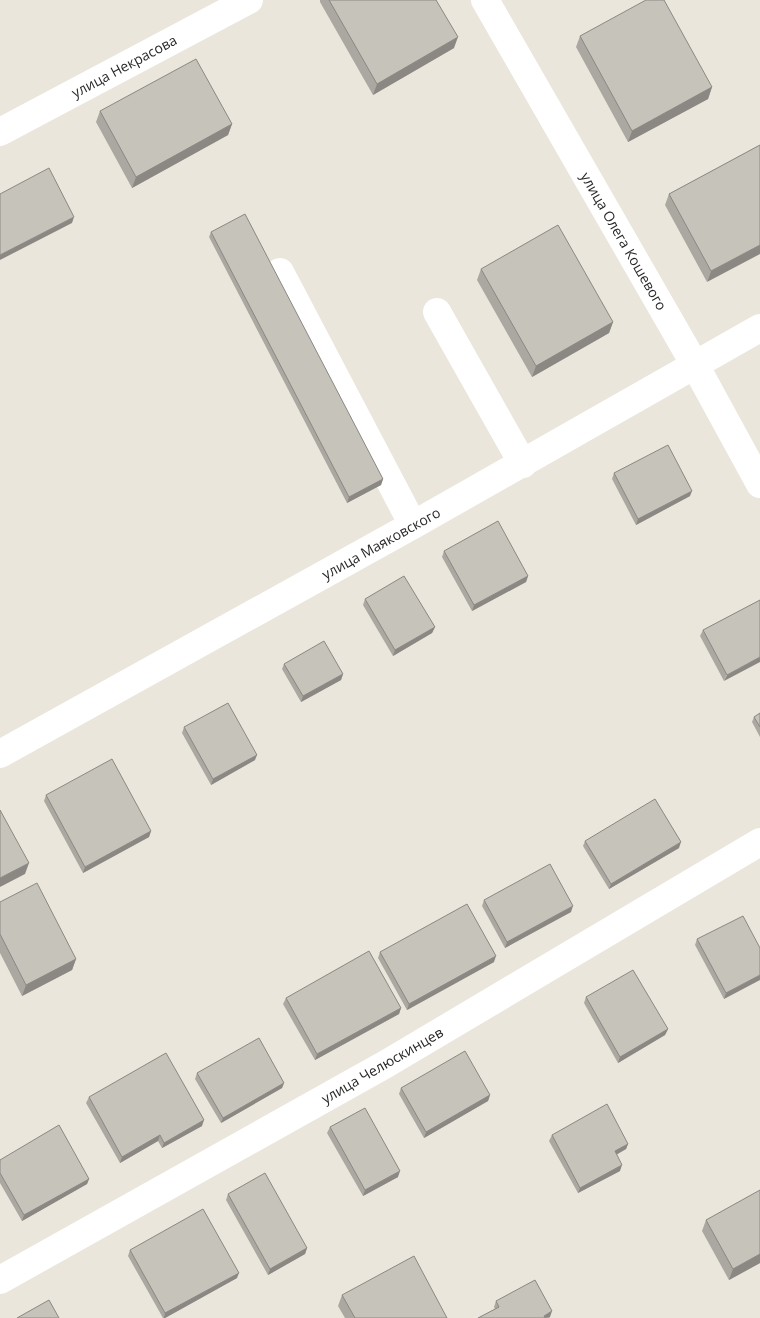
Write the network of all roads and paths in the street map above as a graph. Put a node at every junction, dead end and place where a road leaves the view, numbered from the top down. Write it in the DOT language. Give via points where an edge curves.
graph roads {
  1 [pos="249,0"];
  2 [pos="485,0"];
  3 [pos="0,132"];
  4 [pos="280,272"];
  5 [pos="437,312"];
  6 [pos="760,328"];
  7 [pos="695,365"];
  8 [pos="522,464"];
  9 [pos="760,484"];
  10 [pos="413,525"];
  11 [pos="0,754"];
  12 [pos="760,842"];
  13 [pos="0,1280"];
  1 -- 3 [label="street, улица Некрасова"];
  2 -- 7 [label="street, улица Олега Кошевого"];
  4 -- 10 [label="street"];
  5 -- 8 [label="street"];
  6 -- 7 [label="street, улица Маяковского"];
  7 -- 8 [label="street, улица Маяковского"];
  7 -- 9 [label="street, улица Олега Кошевого"];
  8 -- 10 [label="street, улица Маяковского"];
  10 -- 11 [label="street, улица Маяковского"];
  12 -- 13 [label="street, улица Челюскинцев" via="386,1064"];
}
